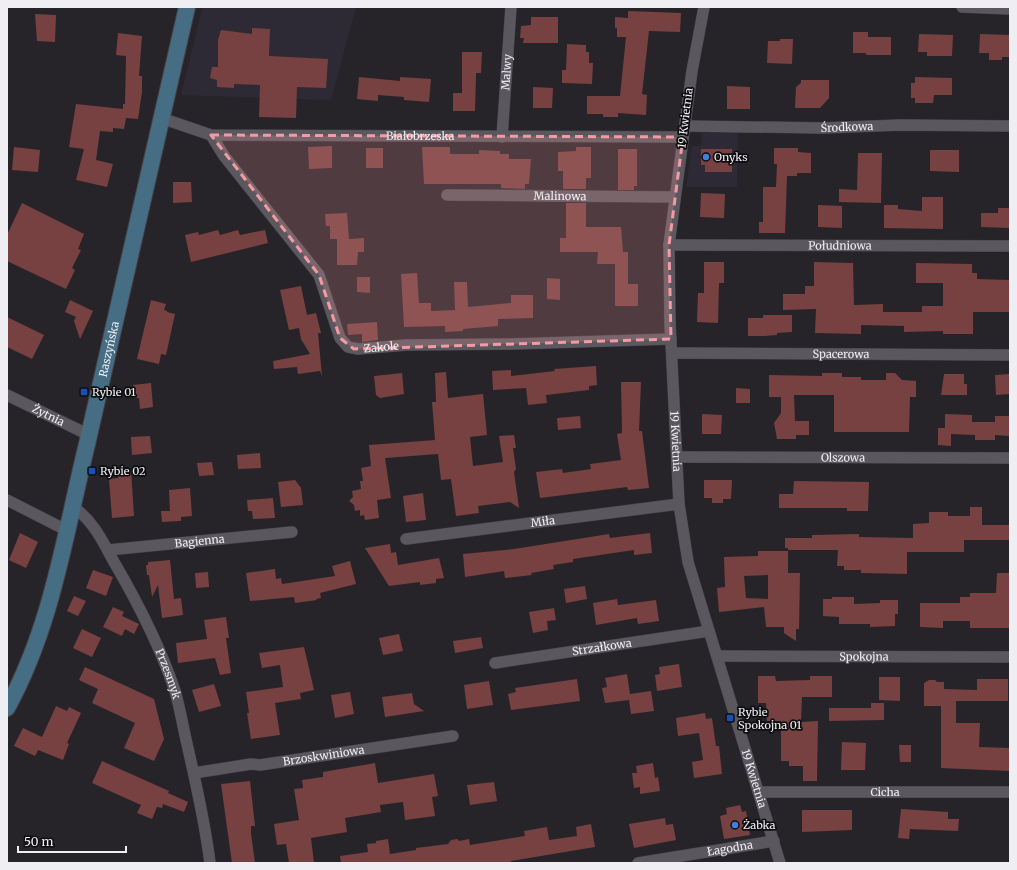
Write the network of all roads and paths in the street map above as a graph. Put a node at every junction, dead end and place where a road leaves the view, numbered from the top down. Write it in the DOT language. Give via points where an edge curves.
graph roads {
  1 [pos="187,7"];
  2 [pos="511,7"];
  3 [pos="704,7"];
  4 [pos="962,7"];
  5 [pos="1010,9"];
  6 [pos="161,118"];
  7 [pos="1010,126"];
  8 [pos="684,132"];
  9 [pos="211,135"];
  10 [pos="502,137"];
  11 [pos="447,195"];
  12 [pos="674,198"];
  13 [pos="669,245"];
  14 [pos="1010,246"];
  15 [pos="671,339"];
  16 [pos="672,353"];
  17 [pos="1010,355"];
  18 [pos="7,395"];
  19 [pos="89,435"];
  20 [pos="677,457"];
  21 [pos="1010,458"];
  22 [pos="7,500"];
  23 [pos="679,504"];
  24 [pos="73,507"];
  25 [pos="68,531"];
  26 [pos="292,532"];
  27 [pos="406,539"];
  28 [pos="108,550"];
  29 [pos="709,631"];
  30 [pos="717,656"];
  31 [pos="1010,657"];
  32 [pos="495,663"];
  33 [pos="12,689"];
  34 [pos="7,708"];
  35 [pos="453,736"];
  36 [pos="194,773"];
  37 [pos="759,792"];
  38 [pos="1010,792"];
  39 [pos="774,841"];
  40 [pos="210,863"];
  41 [pos="638,863"];
  42 [pos="780,863"];
  1 -- 6 [label="street, Raszyńska"];
  2 -- 10 [label="street, Malwy"];
  3 -- 8 [label="street, 19 Kwietnia"];
  4 -- 5 [label="street"];
  6 -- 9 [label="street, Białobrzeska"];
  6 -- 19 [label="street, Raszyńska"];
  7 -- 8 [label="street, Środkowa" via="900,125"];
  8 -- 10 [label="street, Białobrzeska"];
  8 -- 12 [label="street, 19 Kwietnia"];
  9 -- 10 [label="street, Białobrzeska"];
  9 -- 15 [label="street, Zakole" via="224,156 320,275 340,338 354,349 406,345"];
  11 -- 12 [label="street, Malinowa"];
  12 -- 13 [label="street, 19 Kwietnia"];
  13 -- 14 [label="street, Południowa"];
  13 -- 15 [label="street, 19 Kwietnia"];
  15 -- 16 [label="street, 19 Kwietnia"];
  16 -- 17 [label="street, Spacerowa"];
  16 -- 20 [label="street, 19 Kwietnia"];
  18 -- 19 [label="street, Żytnia"];
  19 -- 24 [label="street, Raszyńska"];
  20 -- 21 [label="street, Olszowa"];
  20 -- 23 [label="street, 19 Kwietnia"];
  22 -- 25 [label="street"];
  23 -- 27 [label="street, Miła"];
  23 -- 29 [label="street, 19 Kwietnia" via="688,562"];
  24 -- 25 [label="street, Raszyńska"];
  24 -- 28 [label="street, Przesmyk" via="93,524"];
  25 -- 33 [label="street, Raszyńska" via="35,648"];
  26 -- 28 [label="street, Bagienna"];
  28 -- 36 [label="street, Przesmyk" via="153,636 175,692"];
  29 -- 30 [label="street, 19 Kwietnia"];
  29 -- 32 [label="street, Strzałkowa"];
  30 -- 31 [label="street, Spokojna"];
  30 -- 37 [label="street, 19 Kwietnia"];
  33 -- 34 [label="street, Raszyńska"];
  35 -- 36 [label="street, Brzoskwiniowa" via="260,766 250,764"];
  36 -- 40 [label="street, Przesmyk"];
  37 -- 38 [label="street, Cicha"];
  37 -- 39 [label="street, 19 Kwietnia"];
  39 -- 41 [label="street, Łagodna"];
  39 -- 42 [label="street, 19 Kwietnia"];
}
